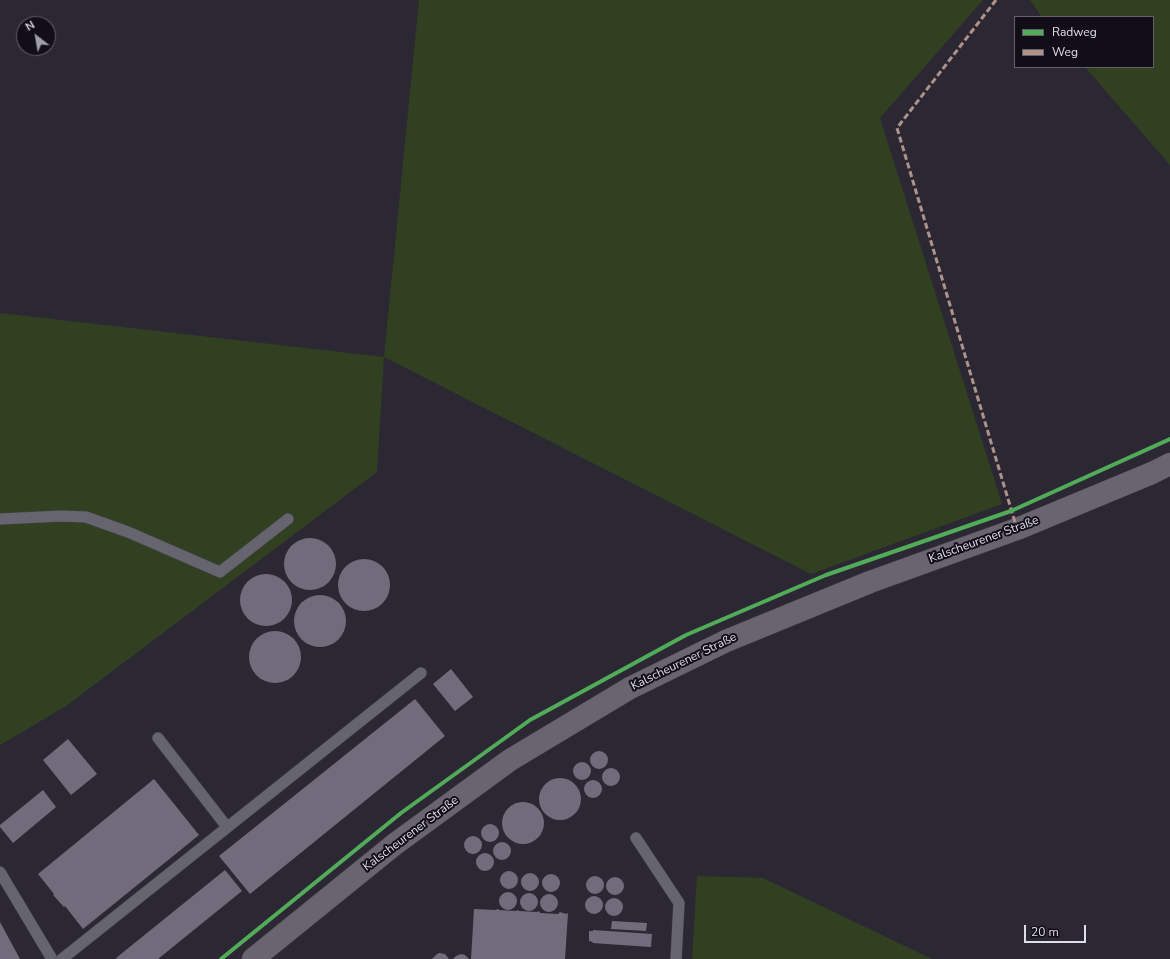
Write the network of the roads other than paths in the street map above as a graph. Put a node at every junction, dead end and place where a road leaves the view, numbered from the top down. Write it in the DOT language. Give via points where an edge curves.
graph roads {
  1 [pos="1170,464"];
  2 [pos="288,519"];
  3 [pos="0,520"];
  4 [pos="421,673"];
  5 [pos="158,738"];
  6 [pos="227,828"];
  7 [pos="636,838"];
  8 [pos="0,872"];
  9 [pos="52,959"];
  10 [pos="62,959"];
  11 [pos="253,959"];
  12 [pos="676,959"];
  1 -- 11 [label="main road, Kalscheurener Straße" via="1017,529 870,582 733,638 630,688 510,760 395,844"];
  2 -- 3 [label="lane" via="220,572 128,532 86,517"];
  4 -- 6 [label="lane"];
  5 -- 6 [label="lane"];
  6 -- 10 [label="lane"];
  7 -- 12 [label="lane" via="679,903"];
  8 -- 9 [label="lane"];
}
